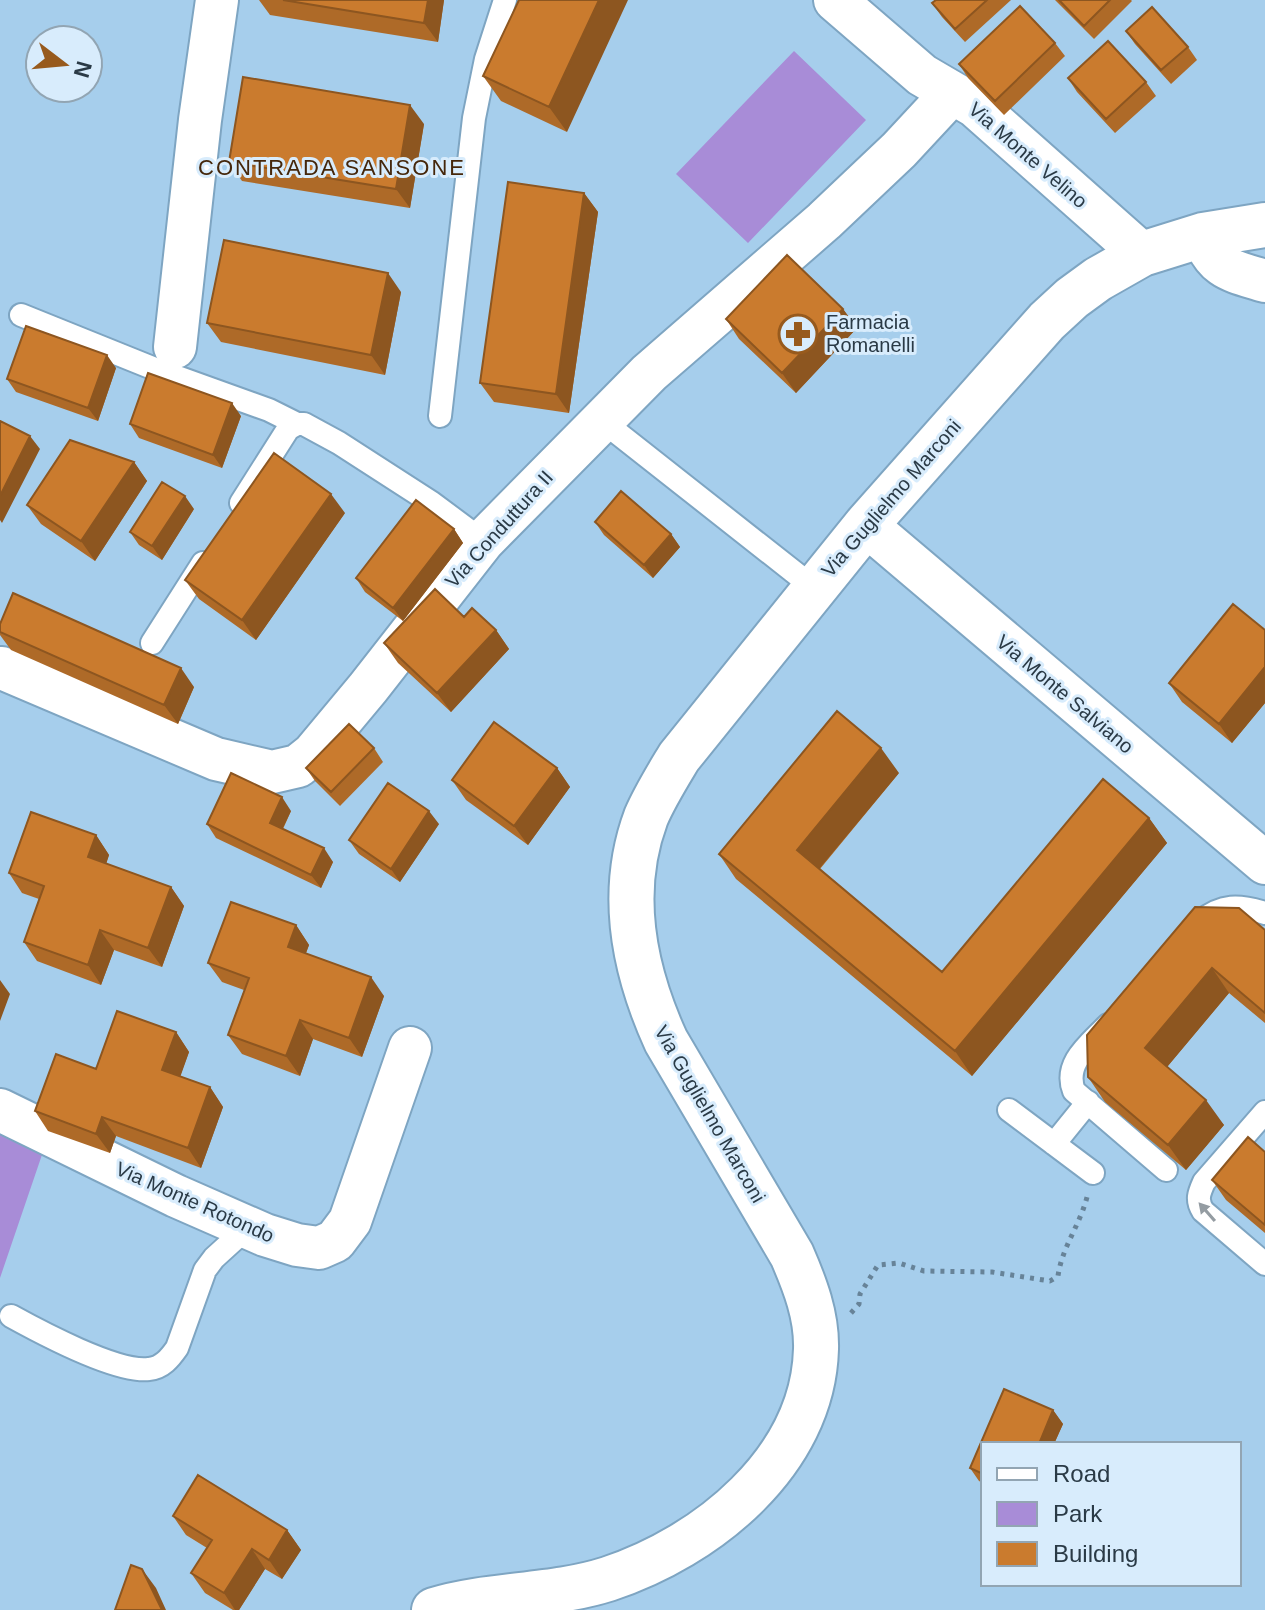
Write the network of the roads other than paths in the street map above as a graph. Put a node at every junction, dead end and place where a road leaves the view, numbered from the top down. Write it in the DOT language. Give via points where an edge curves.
graph roads {
  1 [pos="217,0"];
  2 [pos="505,0"];
  3 [pos="835,0"];
  4 [pos="952,93"];
  5 [pos="1265,225"];
  6 [pos="1203,235"];
  7 [pos="1142,254"];
  8 [pos="1265,281"];
  9 [pos="21,315"];
  10 [pos="175,347"];
  11 [pos="440,416"];
  12 [pos="601,420"];
  13 [pos="297,424"];
  14 [pos="227,525"];
  15 [pos="866,525"];
  16 [pos="483,541"];
  17 [pos="211,551"];
  18 [pos="813,587"];
  19 [pos="152,643"];
  20 [pos="2,668"];
  21 [pos="1265,863"];
  22 [pos="1265,913"];
  23 [pos="1180,944"];
  24 [pos="1127,1003"];
  25 [pos="410,1048"];
  26 [pos="1088,1102"];
  27 [pos="0,1110"];
  28 [pos="1009,1110"];
  29 [pos="1265,1112"];
  30 [pos="1054,1144"];
  31 [pos="1166,1170"];
  32 [pos="1093,1173"];
  33 [pos="247,1228"];
  34 [pos="1265,1264"];
  35 [pos="11,1316"];
  36 [pos="434,1610"];
  1 -- 10 [label="street"];
  2 -- 11 [label="lane" via="474,118"];
  3 -- 4 [label="street, Via Monte Velino" via="908,65"];
  4 -- 7 [label="street, Via Monte Velino" via="982,112"];
  4 -- 12 [label="street, Via Conduttura II" via="864,184"];
  5 -- 6 [label="main road, Via Guglielmo Marconi"];
  6 -- 7 [label="main road, Via Guglielmo Marconi"];
  6 -- 8 [label="street" via="1218,264"];
  7 -- 15 [label="main road, Via Guglielmo Marconi" via="1098,279 1047,321"];
  9 -- 13 [label="lane"];
  12 -- 16 [label="street, Via Conduttura II"];
  12 -- 18 [label="lane"];
  13 -- 14 [label="lane" via="285,433"];
  13 -- 16 [label="lane" via="339,443"];
  15 -- 18 [label="main road, Via Guglielmo Marconi"];
  15 -- 21 [label="street, Via Monte Salviano"];
  16 -- 20 [label="street, Via Conduttura II" via="313,754 290,769 263,771 216,759"];
  17 -- 19 [label="lane"];
  18 -- 36 [label="main road, Via Guglielmo Marconi" via="661,786 638,846 632,907 638,963 660,1028 802,1278 816,1349 806,1399 784,1447 752,1490 719,1522 678,1549 581,1587"];
  22 -- 23 [label="lane" via="1244,906 1217,909"];
  24 -- 26 [label="lane" via="1074,1063 1070,1082"];
  25 -- 33 [label="street, Via Monte Rotondo" via="357,1206 342,1234 328,1246 308,1248"];
  26 -- 30 [label="lane"];
  26 -- 31 [label="lane"];
  27 -- 33 [label="street, Via Monte Rotondo"];
  28 -- 30 [label="lane"];
  34 -- 29 [label="lane, one-way" via="1198,1203 1204,1182"];
  30 -- 32 [label="lane"];
  33 -- 35 [label="lane" via="205,1270 177,1348 157,1367 136,1368 102,1358"];
}
